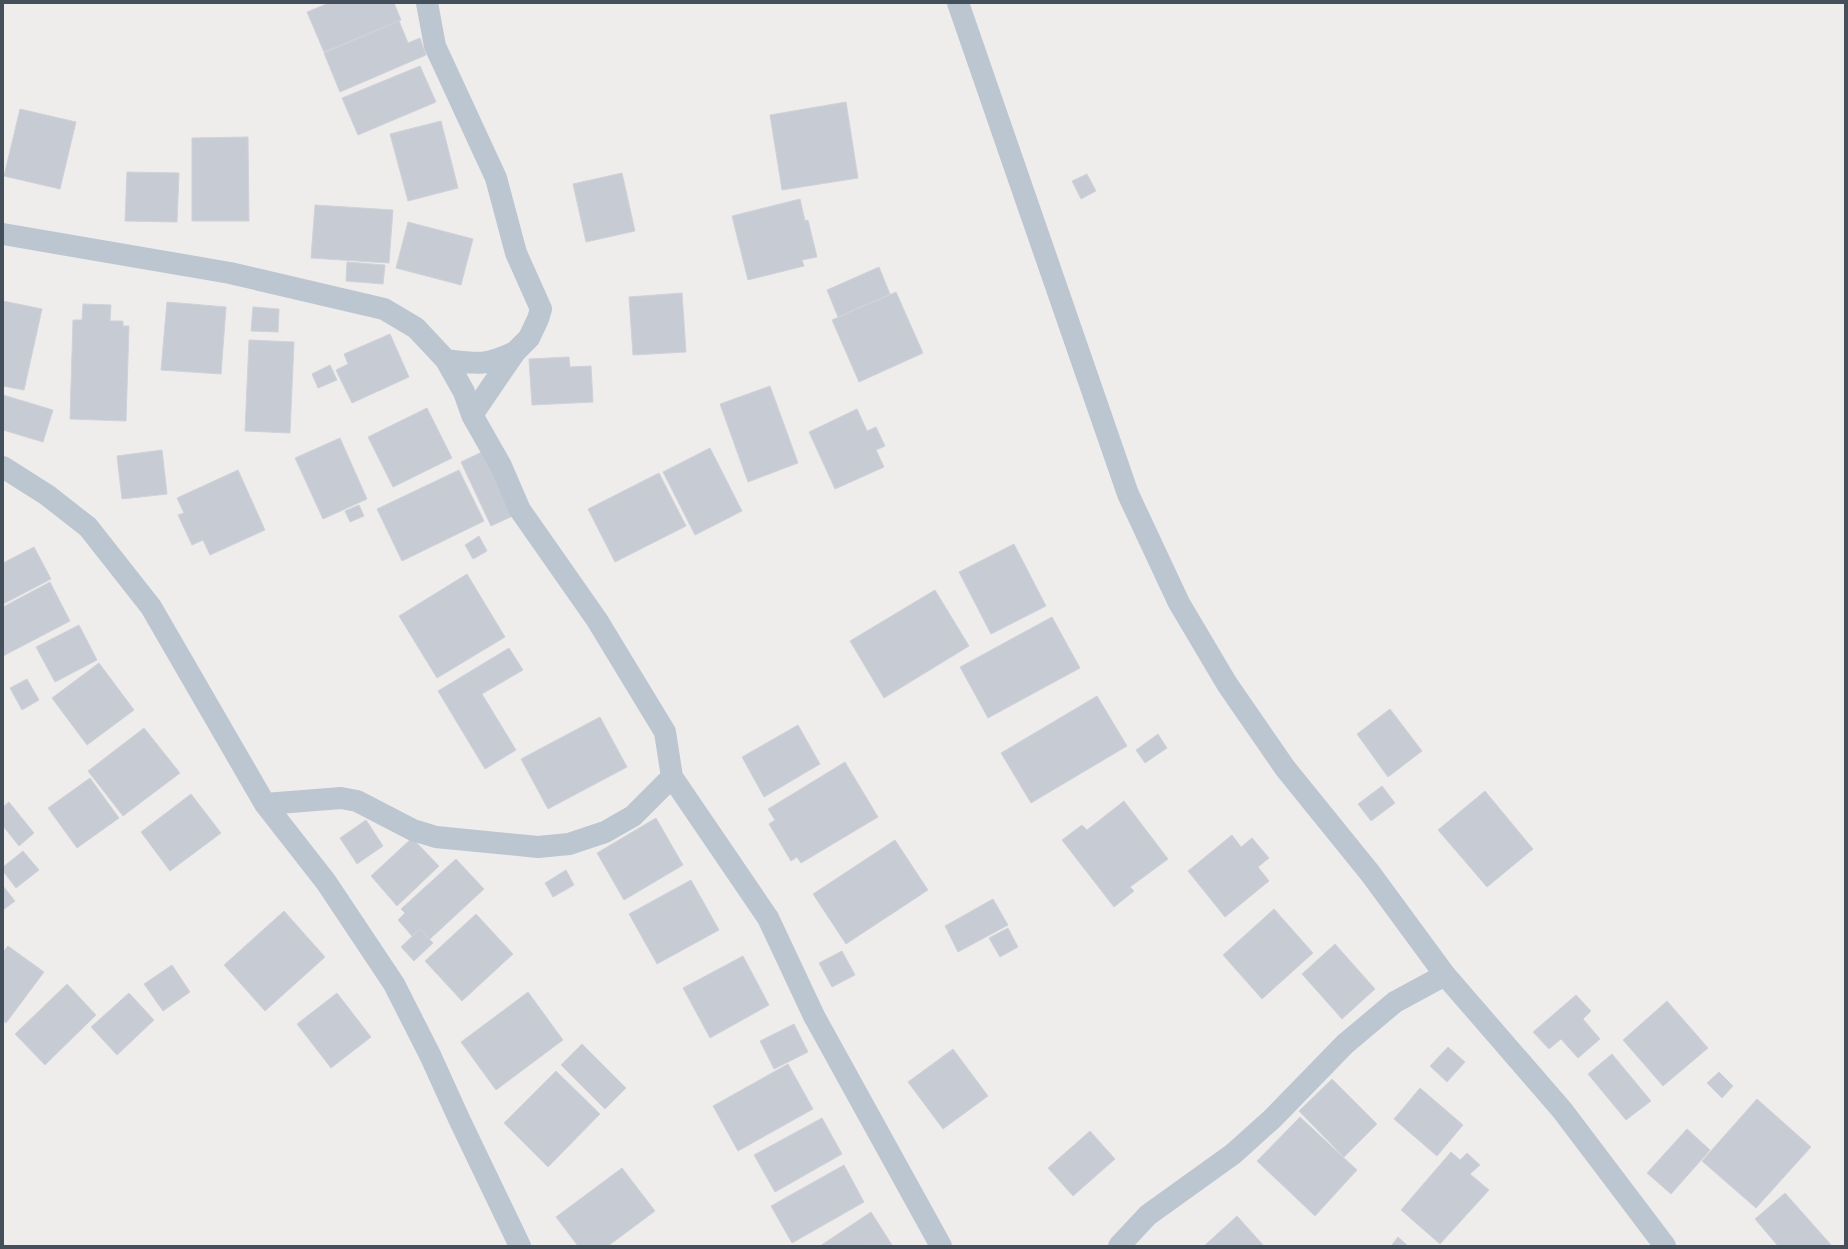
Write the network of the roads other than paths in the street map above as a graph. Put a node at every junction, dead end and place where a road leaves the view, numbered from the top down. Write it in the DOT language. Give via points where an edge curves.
graph roads {
  1 [pos="427,3"];
  2 [pos="958,3"];
  3 [pos="3,234"];
  4 [pos="515,352"];
  5 [pos="446,360"];
  6 [pos="472,415"];
  7 [pos="3,467"];
  8 [pos="672,777"];
  9 [pos="265,804"];
  10 [pos="1445,975"];
  11 [pos="520,1246"];
  12 [pos="942,1246"];
  13 [pos="1119,1246"];
  14 [pos="1665,1246"];
  1 -- 4 [label="street" via="435,46 496,178 516,253 541,309 529,338"];
  2 -- 10 [label="street" via="1128,494 1179,603 1227,684 1285,768 1370,873"];
  3 -- 5 [label="street" via="230,273 384,309 416,328"];
  4 -- 5 [label="street" via="494,361 478,364"];
  4 -- 6 [label="street"];
  5 -- 6 [label="street" via="464,392"];
  6 -- 8 [label="street" via="501,466 520,510 597,620 665,732"];
  7 -- 9 [label="street" via="47,495 88,528 146,601"];
  8 -- 9 [label="street" via="633,816 605,832 568,844 538,847 436,837 413,830 357,801 341,798"];
  8 -- 12 [label="street" via="768,918 814,1016"];
  9 -- 11 [label="street" via="326,882 394,984"];
  10 -- 13 [label="street" via="1395,1002 1356,1035 1233,1154 1148,1215"];
  10 -- 14 [label="street" via="1562,1110"];
}
